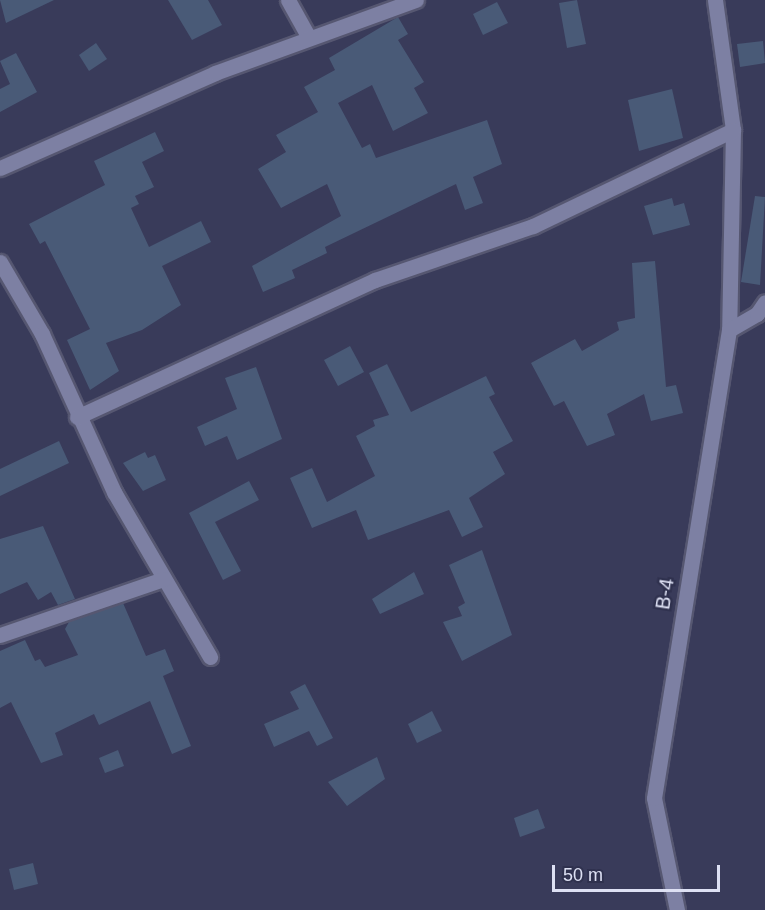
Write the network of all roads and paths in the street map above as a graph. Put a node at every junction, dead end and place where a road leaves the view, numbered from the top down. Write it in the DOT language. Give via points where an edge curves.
graph roads {
  1 [pos="288,0"];
  2 [pos="416,0"];
  3 [pos="715,0"];
  4 [pos="308,36"];
  5 [pos="733,130"];
  6 [pos="0,168"];
  7 [pos="0,262"];
  8 [pos="765,302"];
  9 [pos="729,330"];
  10 [pos="77,417"];
  11 [pos="164,579"];
  12 [pos="0,635"];
  13 [pos="210,657"];
  14 [pos="677,910"];
  1 -- 4 [label="street"];
  2 -- 4 [label="street"];
  3 -- 5 [label="street, B-4"];
  4 -- 6 [label="street"];
  5 -- 9 [label="street, B-4"];
  5 -- 10 [label="street" via="533,226 375,280"];
  7 -- 10 [label="street" via="42,334"];
  8 -- 9 [label="street" via="757,314"];
  9 -- 14 [label="street, B-4" via="654,798"];
  10 -- 11 [label="street"];
  11 -- 12 [label="street"];
  11 -- 13 [label="street"];
}
